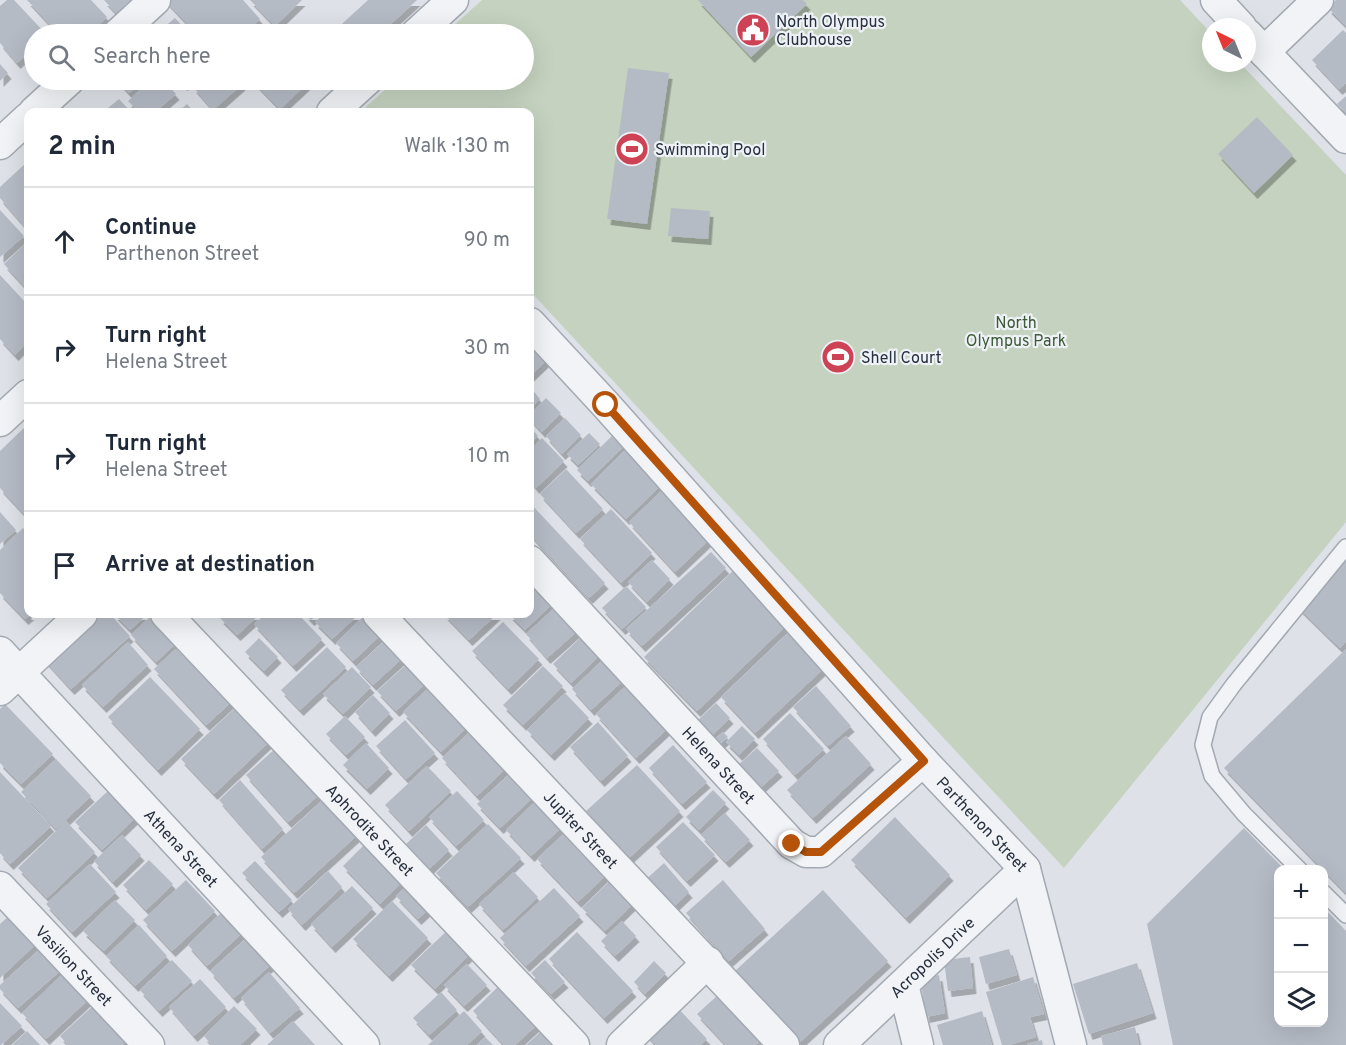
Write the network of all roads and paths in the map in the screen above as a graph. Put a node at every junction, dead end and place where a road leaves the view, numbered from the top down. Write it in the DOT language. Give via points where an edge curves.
graph roads {
  1 [pos="154,0"];
  2 [pos="453,0"];
  3 [pos="1216,0"];
  4 [pos="1318,0"];
  5 [pos="1233,18"];
  6 [pos="129,24"];
  7 [pos="427,24"];
  8 [pos="1256,42"];
  9 [pos="1256,44"];
  10 [pos="58,90"];
  11 [pos="358,90"];
  12 [pos="38,108"];
  13 [pos="339,108"];
  14 [pos="24,122"];
  15 [pos="1346,138"];
  16 [pos="0,144"];
  17 [pos="534,327"];
  18 [pos="24,399"];
  19 [pos="0,421"];
  20 [pos="1346,547"];
  21 [pos="534,565"];
  22 [pos="77,618"];
  23 [pos="170,618"];
  24 [pos="382,618"];
  25 [pos="6,671"];
  26 [pos="924,761"];
  27 [pos="1295,865"];
  28 [pos="1025,869"];
  29 [pos="0,887"];
  30 [pos="1328,898"];
  31 [pos="1346,915"];
  32 [pos="708,962"];
  33 [pos="903,986"];
  34 [pos="149,1045"];
  35 [pos="364,1045"];
  36 [pos="574,1045"];
  37 [pos="622,1045"];
  38 [pos="784,1045"];
  39 [pos="839,1045"];
  40 [pos="918,1045"];
  41 [pos="1071,1045"];
  1 -- 6 [label="street"];
  2 -- 7 [label="street"];
  3 -- 5 [label="street"];
  4 -- 8 [label="street"];
  9 -- 15 [label="street"];
  10 -- 12 [label="street"];
  11 -- 13 [label="street"];
  14 -- 16 [label="street"];
  17 -- 26 [label="street, Parthenon Street"];
  18 -- 19 [label="street"];
  20 -- 27 [label="lane" via="1228,692 1210,717 1203,745 1212,776"];
  21 -- 26 [label="street, Helena Street" via="792,844 806,852 821,852"];
  22 -- 25 [label="street"];
  23 -- 36 [label="street, Aphrodite Street"];
  24 -- 32 [label="street, Jupiter Street"];
  25 -- 35 [label="street, Athena Street"];
  26 -- 28 [label="street, Parthenon Street"];
  28 -- 33 [label="street, Acropolis Drive"];
  28 -- 41 [label="street, Parthenon Street"];
  29 -- 34 [label="street, Vasilion Street"];
  30 -- 31 [label="lane"];
  32 -- 37 [label="street"];
  32 -- 38 [label="street, Jupiter Street"];
  33 -- 39 [label="street, Acropolis Drive"];
  33 -- 40 [label="street"];
}
